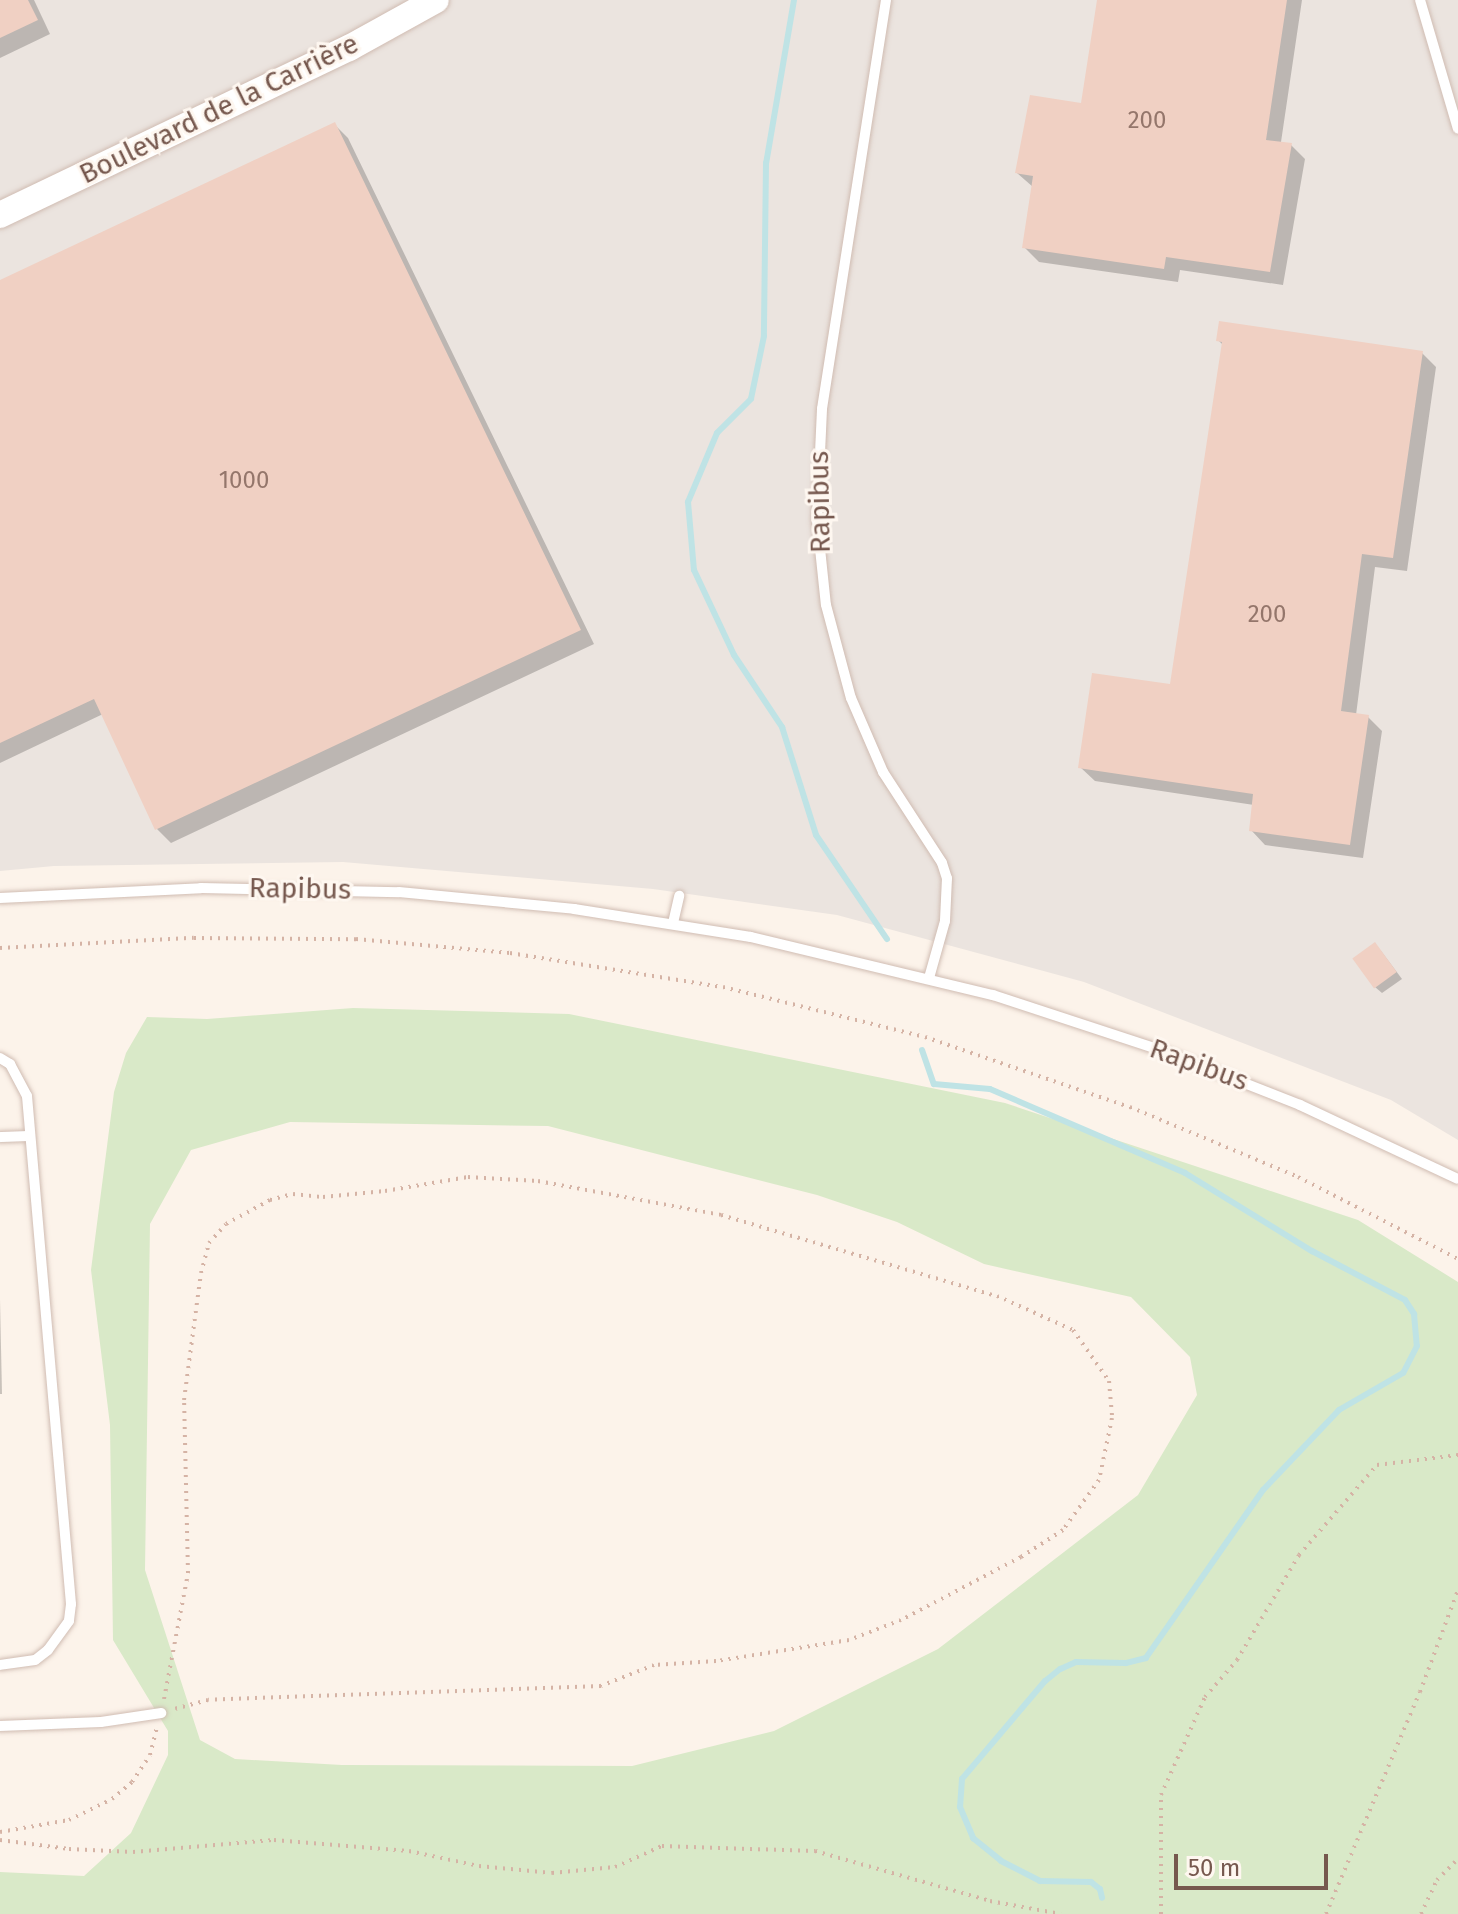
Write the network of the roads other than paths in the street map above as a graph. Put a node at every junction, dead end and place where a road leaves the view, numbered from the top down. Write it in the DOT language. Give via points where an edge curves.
graph roads {
  1 [pos="436,0"];
  2 [pos="886,0"];
  3 [pos="1420,0"];
  4 [pos="1458,129"];
  5 [pos="0,215"];
  6 [pos="679,896"];
  7 [pos="0,898"];
  8 [pos="673,923"];
  9 [pos="929,978"];
  10 [pos="0,1058"];
  11 [pos="30,1136"];
  12 [pos="0,1137"];
  13 [pos="1458,1179"];
  14 [pos="0,1665"];
  15 [pos="161,1713"];
  16 [pos="0,1726"];
  1 -- 5 [label="street, Boulevard de la Carrière" via="349,48"];
  2 -- 9 [label="lane, Rapibus" via="822,409 817,520 826,605 851,698 883,772 947,878 945,921"];
  3 -- 4 [label="lane"];
  6 -- 8 [label="lane"];
  7 -- 8 [label="lane, Rapibus" via="296,888 508,901"];
  8 -- 9 [label="lane, Rapibus"];
  9 -- 13 [label="lane, Rapibus" via="1049,1012 1226,1075"];
  10 -- 11 [label="lane" via="10,1064 27,1096"];
  11 -- 12 [label="lane"];
  11 -- 14 [label="lane" via="71,1604 69,1621 48,1650 35,1660"];
  15 -- 16 [label="lane" via="101,1722"];
}
